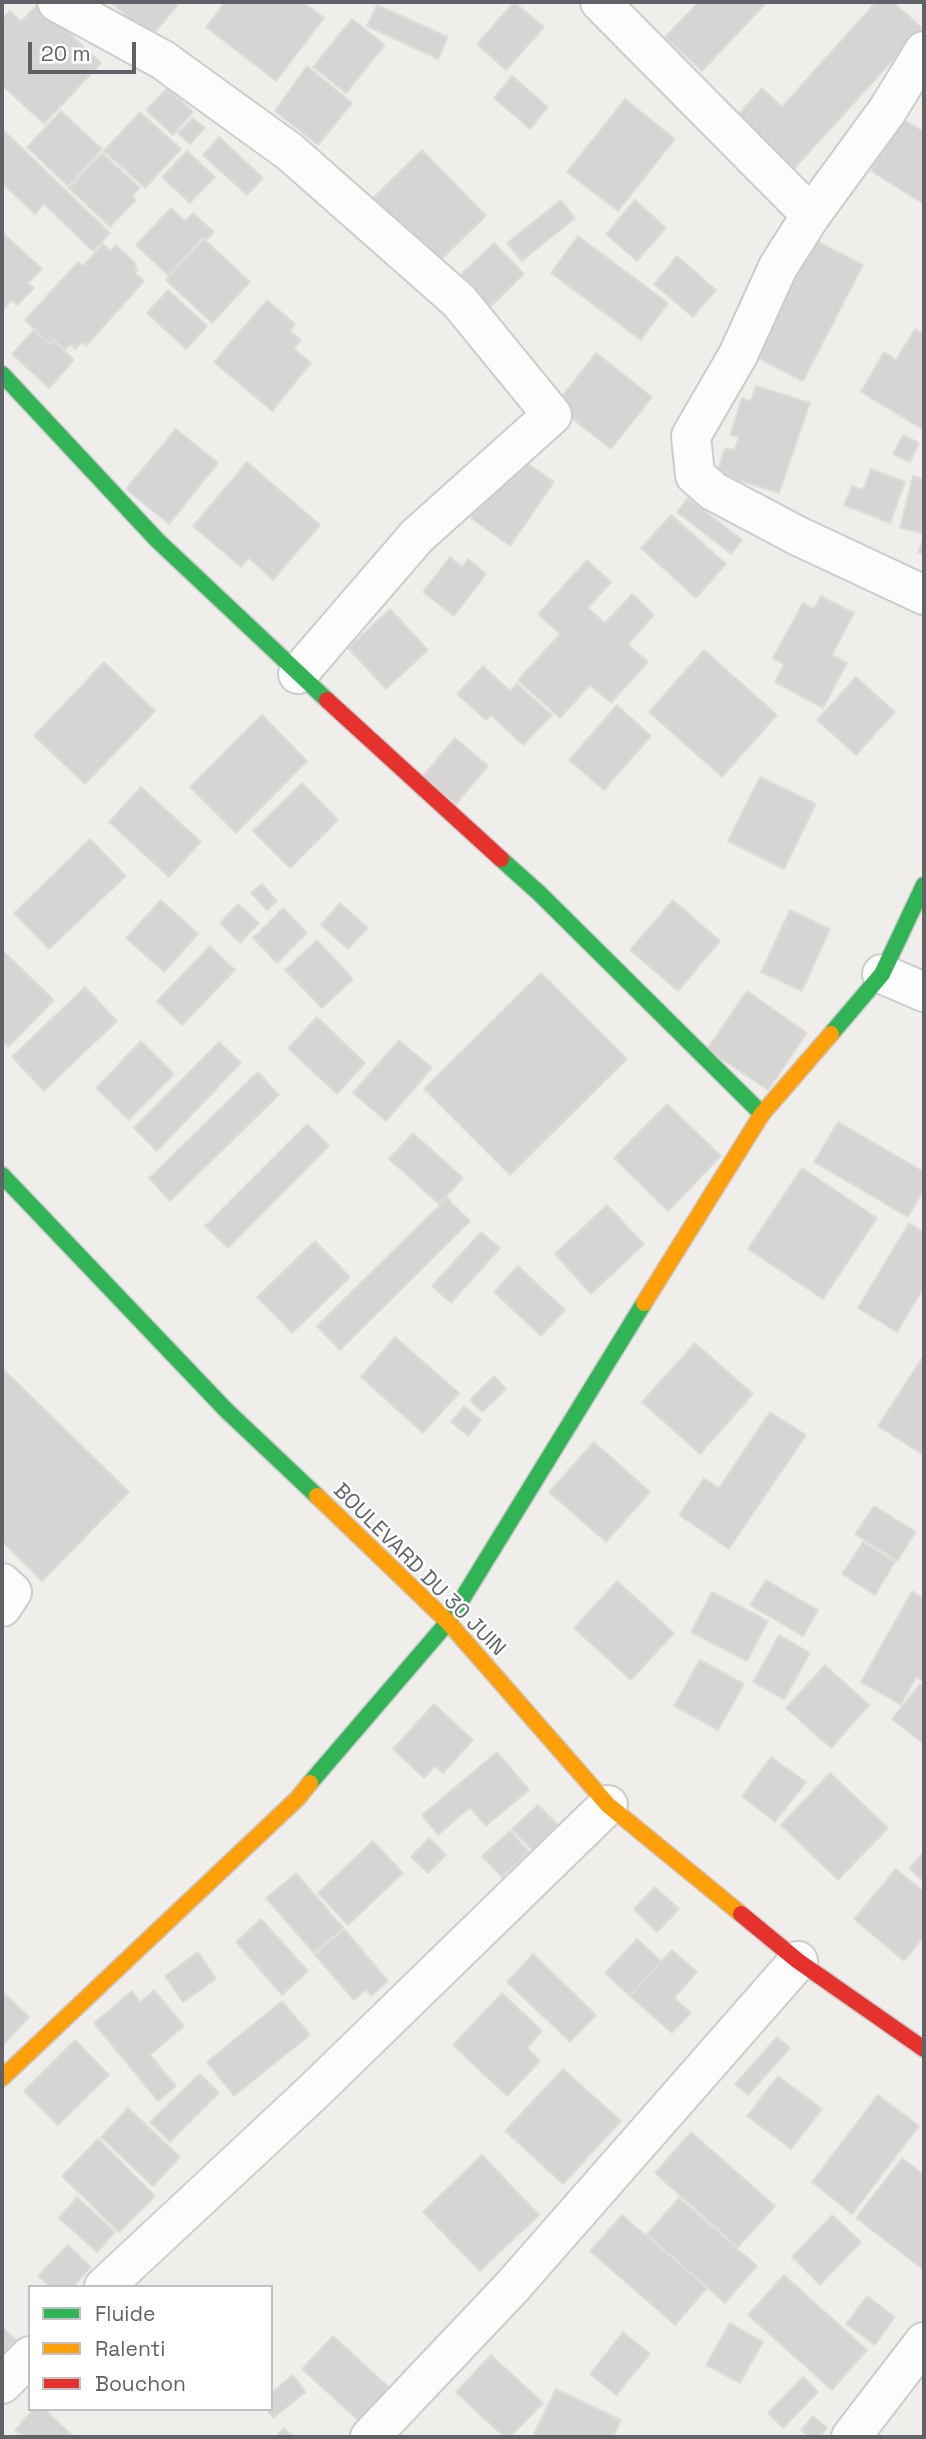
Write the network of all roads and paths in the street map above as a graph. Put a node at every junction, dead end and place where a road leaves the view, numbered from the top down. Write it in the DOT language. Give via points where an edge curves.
graph roads {
  1 [pos="57,2"];
  2 [pos="600,2"];
  3 [pos="924,51"];
  4 [pos="811,215"];
  5 [pos="2,374"];
  6 [pos="924,595"];
  7 [pos="299,674"];
  8 [pos="924,885"];
  9 [pos="882,974"];
  10 [pos="924,992"];
  11 [pos="762,1114"];
  12 [pos="6,1188"];
  13 [pos="2,1583"];
  14 [pos="2,1607"];
  15 [pos="448,1622"];
  16 [pos="608,1805"];
  17 [pos="798,1961"];
  18 [pos="924,2049"];
  19 [pos="2,2078"];
  20 [pos="106,2285"];
  21 [pos="924,2342"];
  22 [pos="28,2358"];
  23 [pos="2,2384"];
  24 [pos="370,2437"];
  25 [pos="851,2437"];
  1 -- 7 [label="street" via="163,60 290,152 459,301 552,415 418,536"];
  2 -- 4 [label="street"];
  3 -- 4 [label="street" via="887,111"];
  4 -- 6 [label="street" via="778,267 738,355 691,436 695,475 713,491 798,536"];
  5 -- 7 [label="street" via="157,540"];
  7 -- 11 [label="street" via="539,892"];
  8 -- 9 [label="street"];
  9 -- 10 [label="street"];
  9 -- 11 [label="street"];
  11 -- 15 [label="street"];
  12 -- 15 [label="street, BOULEVARD DU 30 JUIN" via="226,1410"];
  13 -- 14 [label="street" via="12,1592"];
  15 -- 16 [label="street, BOULEVARD DU 30 JUIN"];
  15 -- 19 [label="street" via="298,1798"];
  16 -- 17 [label="street, BOULEVARD DU 30 JUIN"];
  16 -- 20 [label="street" via="312,2093"];
  17 -- 18 [label="street, BOULEVARD DU 30 JUIN"];
  17 -- 24 [label="street" via="512,2287"];
  21 -- 25 [label="street"];
  22 -- 23 [label="street"];
}
